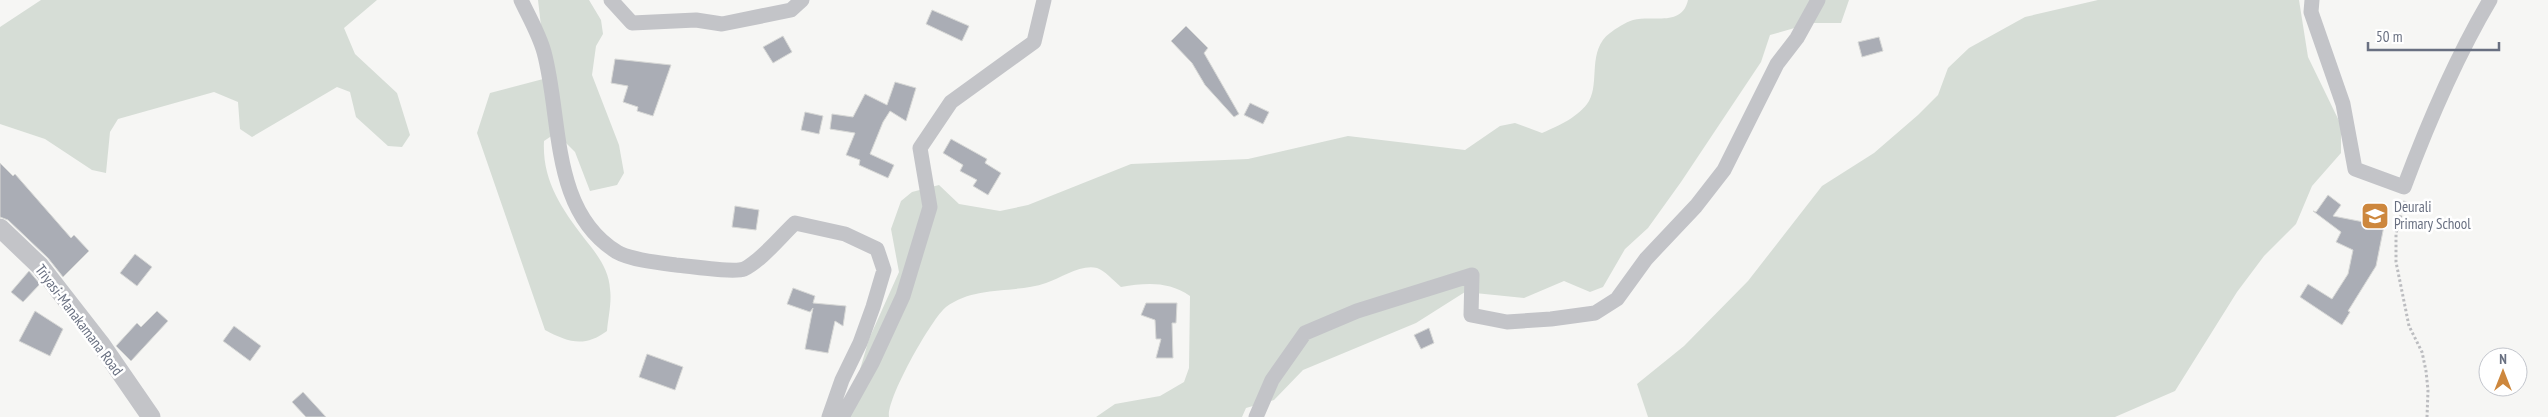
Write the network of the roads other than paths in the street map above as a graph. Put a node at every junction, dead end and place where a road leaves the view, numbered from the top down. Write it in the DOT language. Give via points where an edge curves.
graph roads {
  1 [pos="520,0"];
  2 [pos="611,0"];
  3 [pos="802,0"];
  4 [pos="1044,0"];
  5 [pos="1818,0"];
  6 [pos="2312,0"];
  7 [pos="2490,0"];
  8 [pos="0,228"];
  9 [pos="151,417"];
  10 [pos="829,417"];
  11 [pos="842,417"];
  12 [pos="1256,417"];
  1 -- 10 [label="street" via="544,52 563,168 577,206 590,230 618,253 698,268 743,269 795,223 846,234 877,249 884,270 860,343"];
  2 -- 3 [label="street" via="632,23 696,20 722,24 791,10"];
  4 -- 11 [label="street" via="1034,42 952,102 920,148 930,207 903,296"];
  5 -- 12 [label="street" via="1777,64 1724,170 1696,206 1646,259 1617,299 1596,313 1507,322 1471,315 1472,275 1357,311 1305,333 1272,380"];
  6 -- 7 [label="street" via="2312,12 2343,104 2355,169 2404,187 2471,33"];
  8 -- 9 [label="street, Triyasi-Manakamana Road" via="40,266 100,343"];
}
